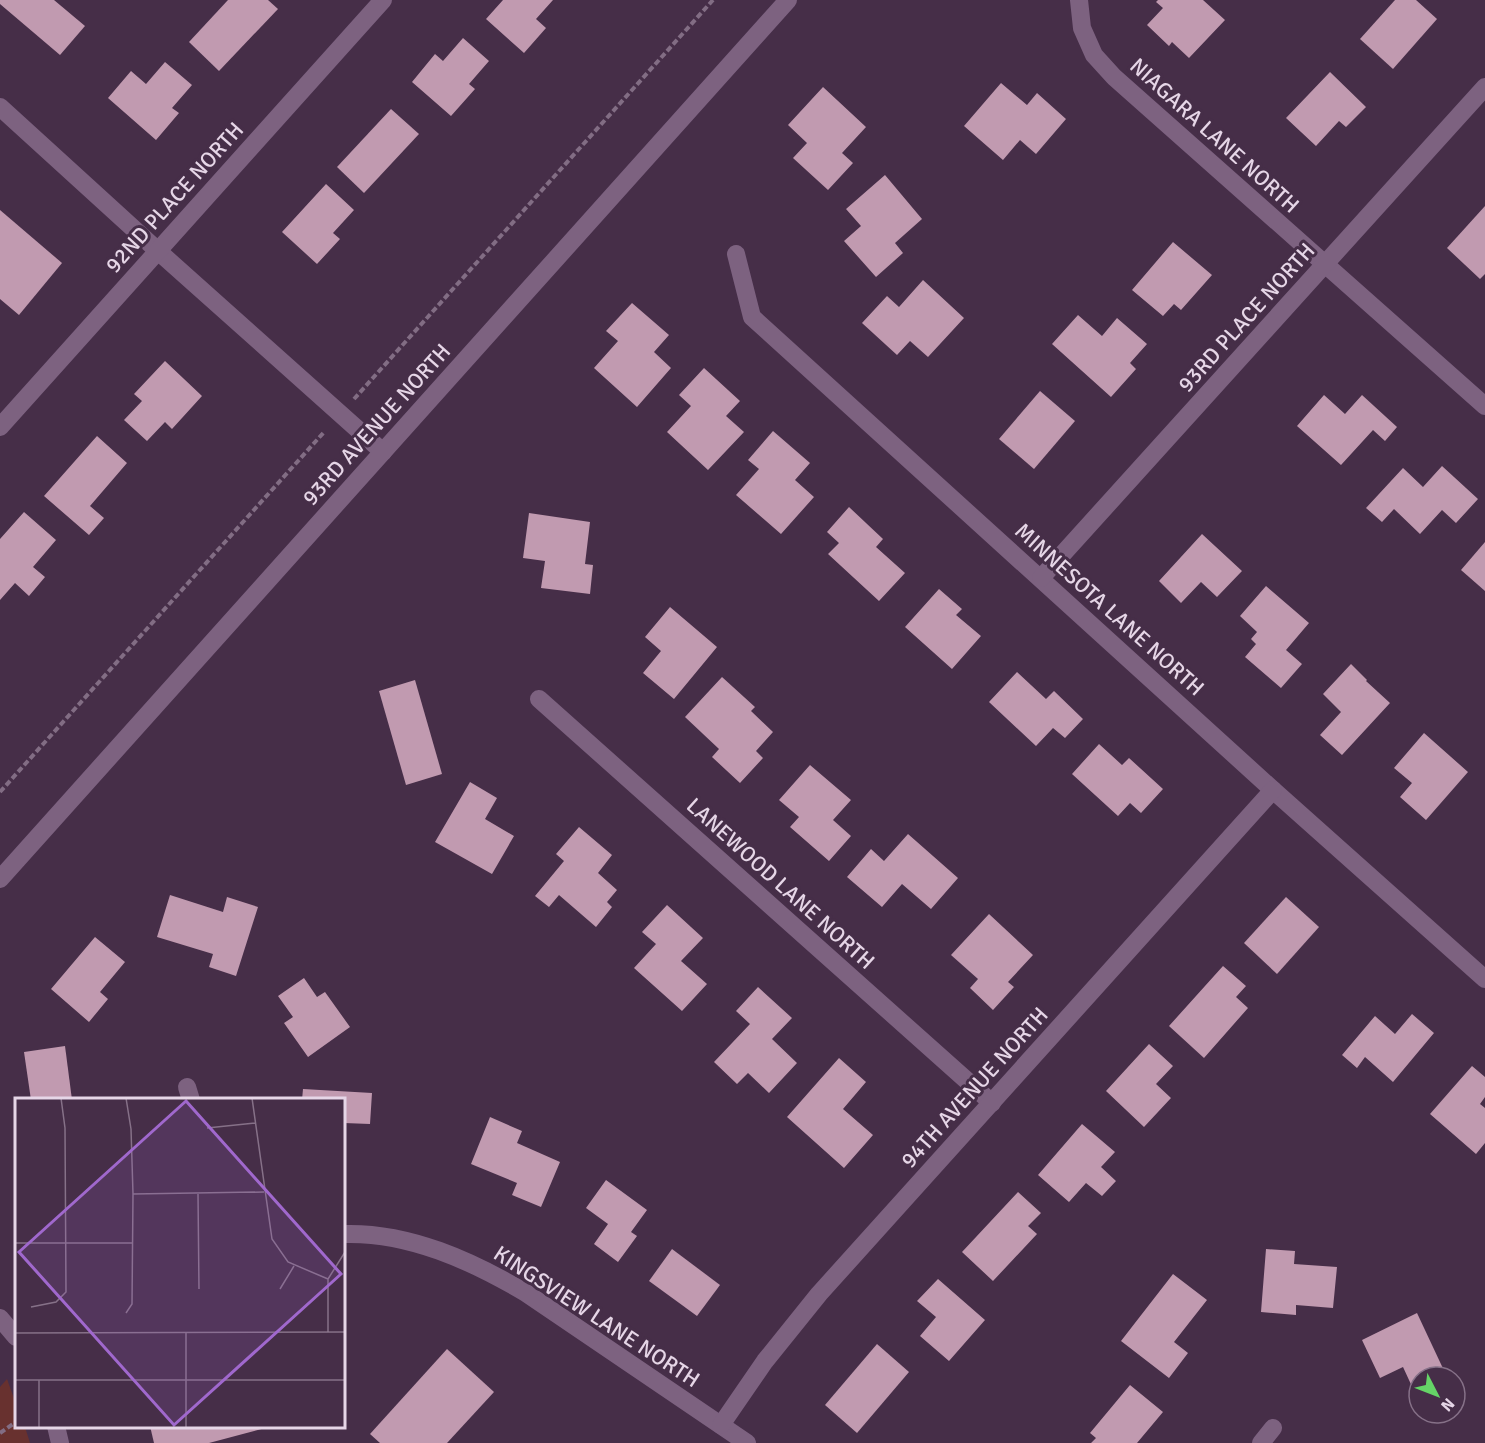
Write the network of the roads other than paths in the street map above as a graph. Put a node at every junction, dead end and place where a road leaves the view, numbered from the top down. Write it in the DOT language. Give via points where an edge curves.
graph roads {
  1 [pos="383,0"];
  2 [pos="788,0"];
  3 [pos="1079,0"];
  4 [pos="1485,87"];
  5 [pos="0,107"];
  6 [pos="158,251"];
  7 [pos="736,254"];
  8 [pos="1326,265"];
  9 [pos="1485,406"];
  10 [pos="0,427"];
  11 [pos="383,452"];
  12 [pos="1041,578"];
  13 [pos="538,699"];
  14 [pos="1273,790"];
  15 [pos="0,879"];
  16 [pos="1485,979"];
  17 [pos="992,1103"];
  18 [pos="345,1234"];
  19 [pos="0,1318"];
  20 [pos="15,1336"];
  21 [pos="721,1425"];
  22 [pos="56,1428"];
  23 [pos="1273,1428"];
  24 [pos="60,1443"];
  25 [pos="747,1443"];
  26 [pos="1261,1443"];
  1 -- 6 [label="street, 92ND PLACE NORTH"];
  2 -- 11 [label="street, 93RD AVENUE NORTH"];
  3 -- 8 [label="street, NIAGARA LANE NORTH" via="1082,28 1094,55 1114,77"];
  4 -- 8 [label="street, 93RD PLACE NORTH"];
  5 -- 6 [label="street"];
  6 -- 10 [label="street, 92ND PLACE NORTH"];
  6 -- 11 [label="street"];
  7 -- 12 [label="street, MINNESOTA LANE NORTH" via="752,317"];
  8 -- 9 [label="street, NIAGARA LANE NORTH"];
  8 -- 12 [label="street, 93RD PLACE NORTH"];
  11 -- 15 [label="street, 93RD AVENUE NORTH"];
  12 -- 14 [label="street, MINNESOTA LANE NORTH"];
  13 -- 17 [label="street, LANEWOOD LANE NORTH"];
  14 -- 16 [label="street, MINNESOTA LANE NORTH"];
  14 -- 17 [label="street, 94TH AVENUE NORTH"];
  17 -- 21 [label="street, 94TH AVENUE NORTH" via="819,1294 765,1361"];
  18 -- 21 [label="street, KINGSVIEW LANE NORTH" via="409,1242 462,1259 497,1276"];
  19 -- 20 [label="street"];
  21 -- 25 [label="street, KINGSVIEW LANE NORTH"];
  22 -- 24 [label="street"];
  23 -- 26 [label="street"];
}
